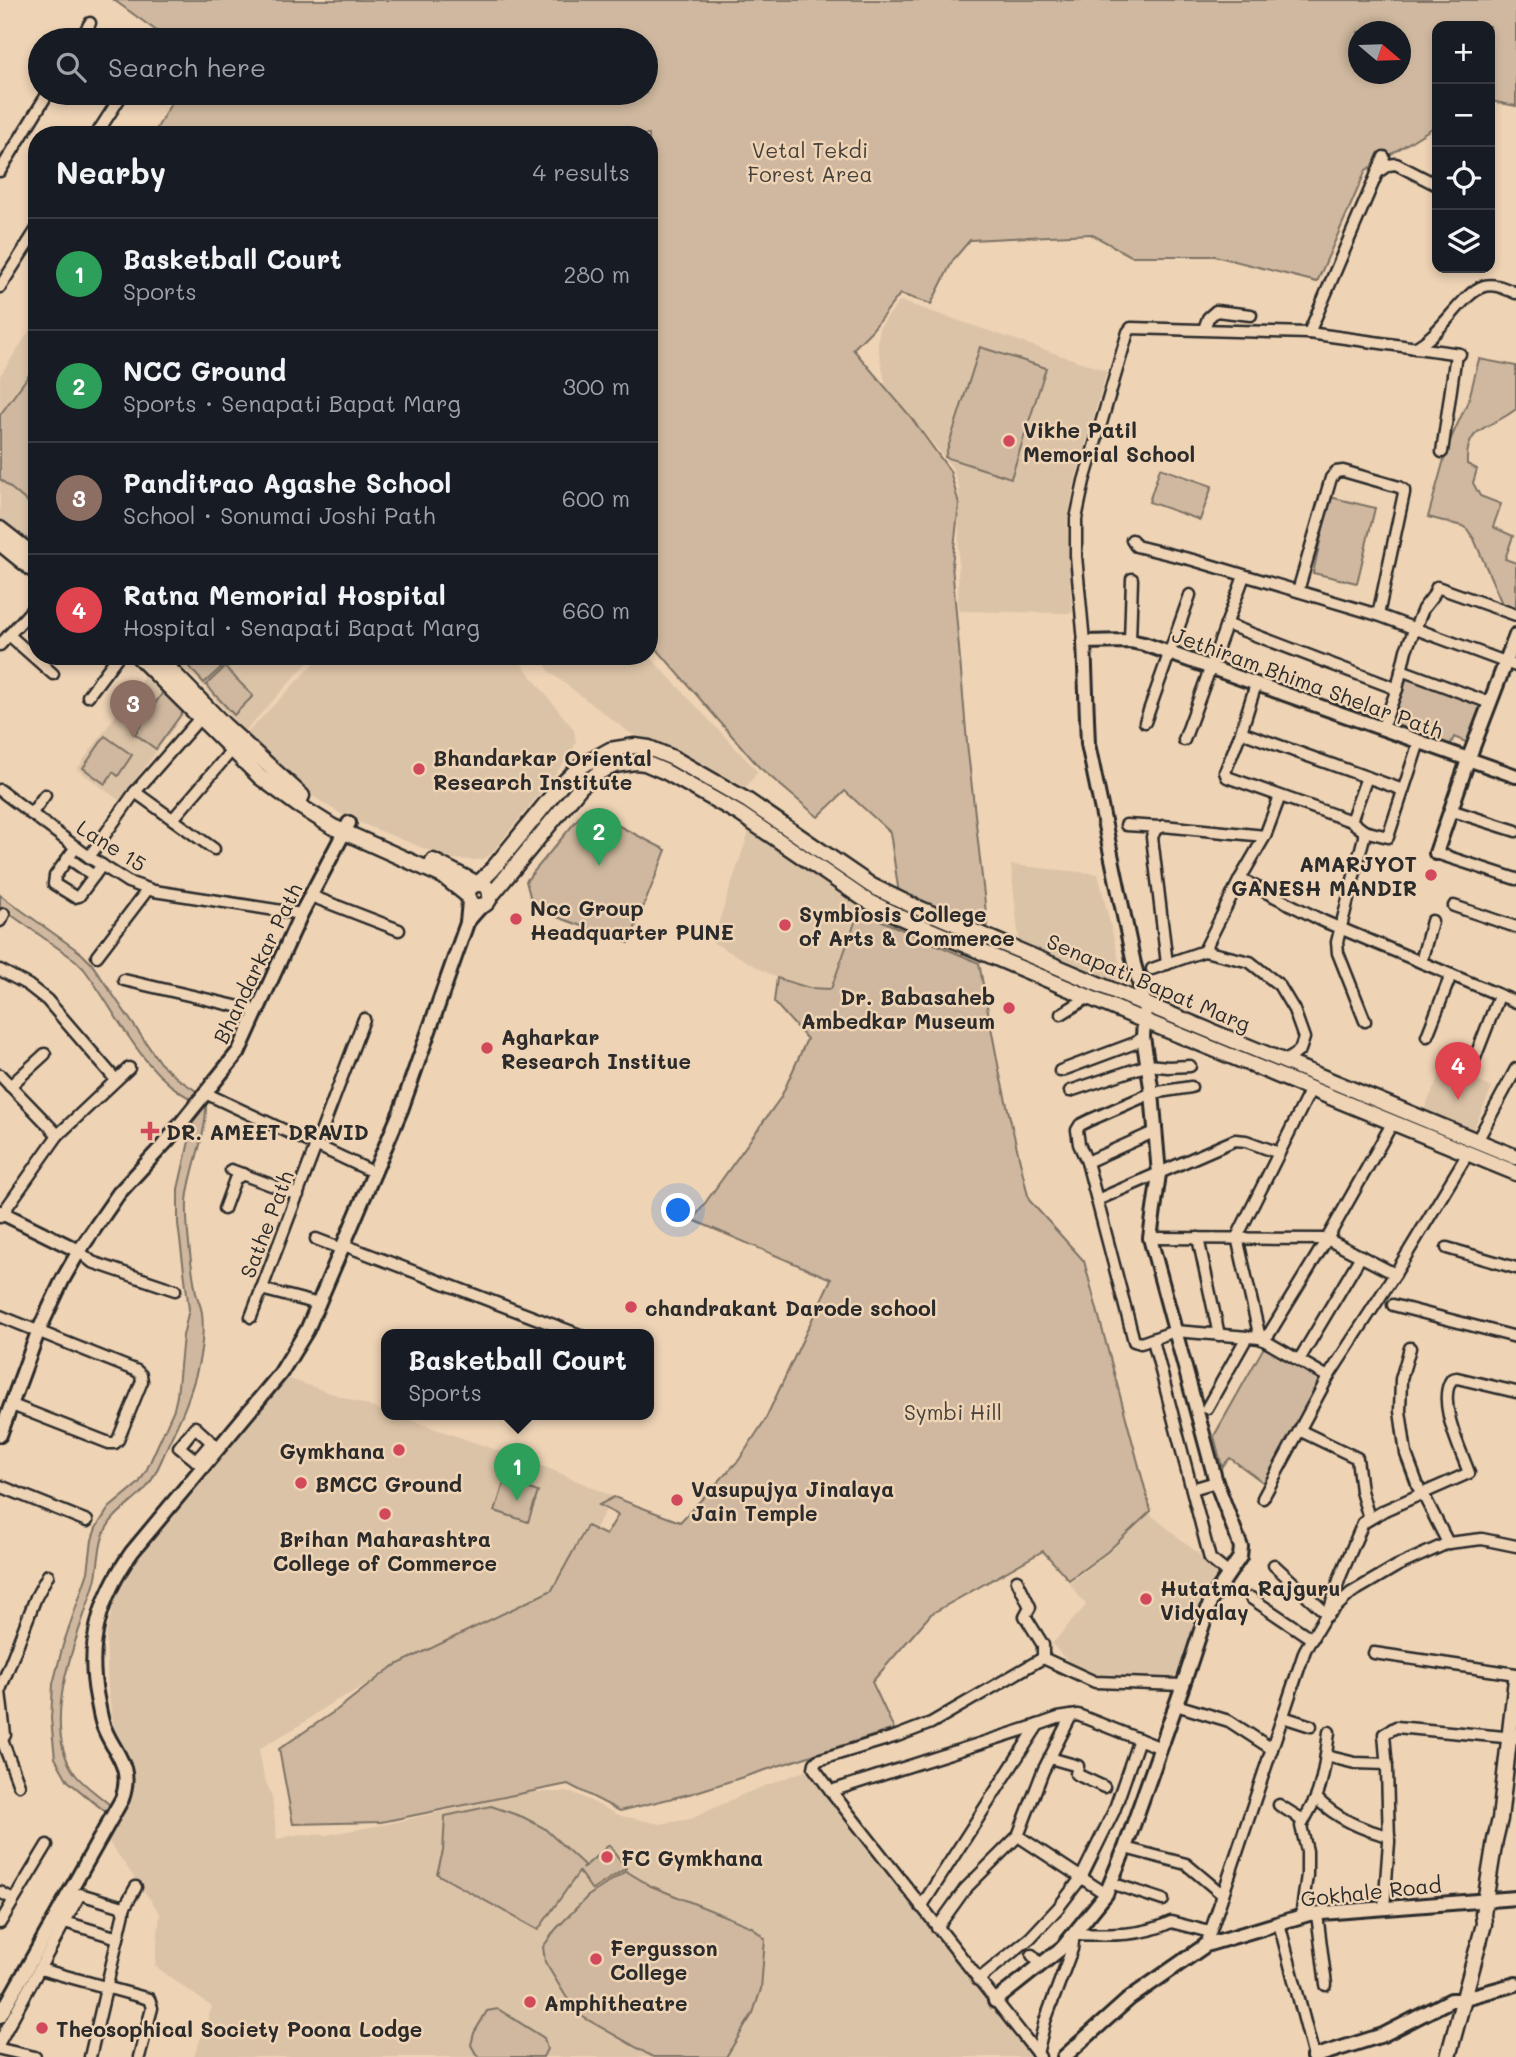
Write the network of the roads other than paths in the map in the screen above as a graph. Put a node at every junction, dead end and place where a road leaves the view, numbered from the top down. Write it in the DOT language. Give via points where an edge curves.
graph roads {
  1 [pos="90,23"];
  2 [pos="87,28"];
  3 [pos="41,105"];
  4 [pos="115,105"];
  5 [pos="102,126"];
  6 [pos="1384,157"];
  7 [pos="0,171"];
  8 [pos="1377,174"];
  9 [pos="1432,183"];
  10 [pos="28,243"];
  11 [pos="0,287"];
  12 [pos="1516,293"];
  13 [pos="1251,315"];
  14 [pos="1204,329"];
  15 [pos="1309,334"];
  16 [pos="1414,348"];
  17 [pos="1443,452"];
  18 [pos="0,529"];
  19 [pos="1132,540"];
  20 [pos="0,543"];
  21 [pos="28,551"];
  22 [pos="28,566"];
  23 [pos="1244,576"];
  24 [pos="1132,579"];
  25 [pos="1298,591"];
  26 [pos="1190,595"];
  27 [pos="28,614"];
  28 [pos="1378,615"];
  29 [pos="1516,615"];
  30 [pos="1226,624"];
  31 [pos="1415,628"];
  32 [pos="9,635"];
  33 [pos="1516,635"];
  34 [pos="1130,641"];
  35 [pos="1084,642"];
  36 [pos="0,645"];
  37 [pos="28,652"];
  38 [pos="1170,653"];
  39 [pos="1511,664"];
  40 [pos="43,665"];
  41 [pos="111,665"];
  42 [pos="147,665"];
  43 [pos="166,665"];
  44 [pos="1210,667"];
  45 [pos="1401,670"];
  46 [pos="53,674"];
  47 [pos="1255,684"];
  48 [pos="1397,689"];
  49 [pos="88,696"];
  50 [pos="1490,703"];
  51 [pos="200,718"];
  52 [pos="1145,723"];
  53 [pos="1382,729"];
  54 [pos="1241,732"];
  55 [pos="1184,740"];
  56 [pos="1419,743"];
  57 [pos="232,750"];
  58 [pos="1468,760"];
  59 [pos="1516,776"];
  60 [pos="1367,777"];
  61 [pos="0,790"];
  62 [pos="1403,790"];
  63 [pos="135,792"];
  64 [pos="45,795"];
  65 [pos="1280,796"];
  66 [pos="1450,810"];
  67 [pos="31,814"];
  68 [pos="173,819"];
  69 [pos="1351,821"];
  70 [pos="1126,825"];
  71 [pos="1160,827"];
  72 [pos="347,828"];
  73 [pos="1364,831"];
  74 [pos="1516,831"];
  75 [pos="1265,836"];
  76 [pos="76,847"];
  77 [pos="214,849"];
  78 [pos="1436,853"];
  79 [pos="89,857"];
  80 [pos="68,858"];
  81 [pos="102,866"];
  82 [pos="94,876"];
  83 [pos="1240,879"];
  84 [pos="1516,879"];
  85 [pos="148,889"];
  86 [pos="477,894"];
  87 [pos="311,896"];
  88 [pos="1454,906"];
  89 [pos="301,914"];
  90 [pos="1432,921"];
  91 [pos="1515,924"];
  92 [pos="1341,928"];
  93 [pos="399,930"];
  94 [pos="1204,951"];
  95 [pos="97,956"];
  96 [pos="1421,962"];
  97 [pos="1167,964"];
  98 [pos="1152,969"];
  99 [pos="0,970"];
  100 [pos="1451,975"];
  101 [pos="124,980"];
  102 [pos="1499,996"];
  103 [pos="1089,997"];
  104 [pos="1516,1002"];
  105 [pos="1145,1004"];
  106 [pos="257,1011"];
  107 [pos="1061,1014"];
  108 [pos="364,1019"];
  109 [pos="1145,1021"];
  110 [pos="1365,1021"];
  111 [pos="1427,1036"];
  112 [pos="1143,1037"];
  113 [pos="45,1054"];
  114 [pos="1285,1062"];
  115 [pos="1148,1065"];
  116 [pos="1190,1066"];
  117 [pos="129,1068"];
  118 [pos="1471,1068"];
  119 [pos="1516,1069"];
  120 [pos="1060,1072"];
  121 [pos="0,1075"];
  122 [pos="117,1080"];
  123 [pos="10,1086"];
  124 [pos="1191,1087"];
  125 [pos="1311,1089"];
  126 [pos="1070,1091"];
  127 [pos="205,1093"];
  128 [pos="1152,1093"];
  129 [pos="1392,1122"];
  130 [pos="1156,1131"];
  131 [pos="58,1135"];
  132 [pos="317,1144"];
  133 [pos="1472,1147"];
  134 [pos="1279,1153"];
  135 [pos="1516,1157"];
  136 [pos="1087,1162"];
  137 [pos="231,1170"];
  138 [pos="375,1173"];
  139 [pos="1516,1173"];
  140 [pos="244,1174"];
  141 [pos="1159,1174"];
  142 [pos="298,1195"];
  143 [pos="1097,1200"];
  144 [pos="224,1209"];
  145 [pos="1,1214"];
  146 [pos="1198,1237"];
  147 [pos="1237,1237"];
  148 [pos="1150,1238"];
  149 [pos="316,1239"];
  150 [pos="1327,1239"];
  151 [pos="343,1247"];
  152 [pos="1447,1248"];
  153 [pos="79,1251"];
  154 [pos="1361,1256"];
  155 [pos="1516,1268"];
  156 [pos="1395,1274"];
  157 [pos="261,1289"];
  158 [pos="175,1290"];
  159 [pos="318,1304"];
  160 [pos="1393,1305"];
  161 [pos="0,1316"];
  162 [pos="251,1317"];
  163 [pos="564,1329"];
  164 [pos="1175,1331"];
  165 [pos="38,1332"];
  166 [pos="1219,1335"];
  167 [pos="1247,1337"];
  168 [pos="1516,1337"];
  169 [pos="1260,1338"];
  170 [pos="1153,1339"];
  171 [pos="1410,1348"];
  172 [pos="1299,1360"];
  173 [pos="1328,1377"];
  174 [pos="1516,1392"];
  175 [pos="12,1405"];
  176 [pos="1207,1408"];
  177 [pos="1301,1431"];
  178 [pos="0,1435"];
  179 [pos="1216,1482"];
  180 [pos="0,1486"];
  181 [pos="1192,1489"];
  182 [pos="1421,1494"];
  183 [pos="1263,1498"];
  184 [pos="1369,1518"];
  185 [pos="87,1521"];
  186 [pos="1448,1543"];
  187 [pos="1516,1545"];
  188 [pos="1274,1565"];
  189 [pos="1229,1574"];
  190 [pos="48,1575"];
  191 [pos="1017,1580"];
  192 [pos="1251,1598"];
  193 [pos="1328,1615"];
  194 [pos="1312,1639"];
  195 [pos="1374,1653"];
  196 [pos="1043,1658"];
  197 [pos="1516,1676"];
  198 [pos="1183,1685"];
  199 [pos="0,1691"];
  200 [pos="1515,1698"];
  201 [pos="1176,1704"];
  202 [pos="1071,1716"];
  203 [pos="1283,1717"];
  204 [pos="1038,1725"];
  205 [pos="1311,1726"];
  206 [pos="1329,1732"];
  207 [pos="1513,1738"];
  208 [pos="1139,1739"];
  209 [pos="1,1741"];
  210 [pos="1161,1748"];
  211 [pos="1272,1749"];
  212 [pos="1326,1756"];
  213 [pos="1050,1758"];
  214 [pos="1387,1764"];
  215 [pos="19,1785"];
  216 [pos="1104,1787"];
  217 [pos="831,1791"];
  218 [pos="1316,1798"];
  219 [pos="1279,1805"];
  220 [pos="1303,1822"];
  221 [pos="1018,1836"];
  222 [pos="1389,1836"];
  223 [pos="47,1845"];
  224 [pos="1125,1848"];
  225 [pos="1081,1878"];
  226 [pos="136,1887"];
  227 [pos="1108,1889"];
  228 [pos="0,1892"];
  229 [pos="1223,1895"];
  230 [pos="1516,1898"];
  231 [pos="13,1899"];
  232 [pos="1163,1900"];
  233 [pos="921,1907"];
  234 [pos="1485,1907"];
  235 [pos="1384,1908"];
  236 [pos="123,1910"];
  237 [pos="1317,1913"];
  238 [pos="1301,1917"];
  239 [pos="65,1922"];
  240 [pos="0,1923"];
  241 [pos="1279,1923"];
  242 [pos="937,1928"];
  243 [pos="1210,1932"];
  244 [pos="1074,1934"];
  245 [pos="118,1938"];
  246 [pos="1206,1945"];
  247 [pos="40,1969"];
  248 [pos="978,1980"];
  249 [pos="1516,1984"];
  250 [pos="1326,1985"];
  251 [pos="107,1986"];
  252 [pos="1462,1999"];
  253 [pos="995,2001"];
  254 [pos="0,2016"];
  255 [pos="0,2041"];
  256 [pos="0,2049"];
  257 [pos="1038,2055"];
  258 [pos="34,2057"];
  259 [pos="90,2057"];
  260 [pos="139,2057"];
  261 [pos="1064,2057"];
  262 [pos="1314,2057"];
  263 [pos="1335,2057"];
  264 [pos="1442,2057"];
  265 [pos="1448,2057"];
  1 -- 2 [label="street"];
  3 -- 7 [label="street"];
  4 -- 5 [label="street"];
  6 -- 8 [label="street"];
  8 -- 9 [label="street" via="1396,164"];
  8 -- 15 [label="street"];
  10 -- 11 [label="street"];
  12 -- 16 [label="street" via="1501,286 1485,286 1472,293 1426,342"];
  13 -- 14 [label="street" via="1216,310"];
  14 -- 15 [label="street"];
  14 -- 35 [label="street" via="1131,328 1128,332 1076,519"];
  15 -- 16 [label="street"];
  16 -- 17 [label="street" via="1458,354"];
  18 -- 21 [label="main road"];
  19 -- 23 [label="street" via="1136,546"];
  20 -- 22 [label="main road"];
  23 -- 25 [label="street"];
  23 -- 30 [label="street"];
  24 -- 34 [label="street"];
  25 -- 28 [label="street"];
  25 -- 28 [label="street" via="1334,475 1343,471 1399,487 1404,493"];
  26 -- 38 [label="street"];
  27 -- 32 [label="street"];
  28 -- 31 [label="street"];
  29 -- 31 [label="street" via="1437,586"];
  30 -- 44 [label="street"];
  30 -- 48 [label="street"];
  31 -- 39 [label="street"];
  31 -- 45 [label="street"];
  32 -- 36 [label="street"];
  32 -- 37 [label="street"];
  33 -- 39 [label="street"];
  34 -- 35 [label="street, Jethiram Bhima Shelar Path"];
  34 -- 38 [label="street, Jethiram Bhima Shelar Path"];
  35 -- 105 [label="street" via="1088,744"];
  38 -- 44 [label="street, Jethiram Bhima Shelar Path"];
  38 -- 52 [label="street"];
  39 -- 50 [label="street"];
  40 -- 46 [label="street"];
  41 -- 49 [label="street"];
  42 -- 51 [label="main road"];
  43 -- 72 [label="main road" via="289,786"];
  44 -- 47 [label="street, Jethiram Bhima Shelar Path"];
  44 -- 55 [label="street"];
  45 -- 48 [label="street"];
  45 -- 50 [label="street"];
  47 -- 53 [label="street, Jethiram Bhima Shelar Path"];
  47 -- 54 [label="street"];
  48 -- 53 [label="street"];
  50 -- 58 [label="street"];
  51 -- 57 [label="main road"];
  51 -- 63 [label="street"];
  53 -- 56 [label="street, Jethiram Bhima Shelar Path"];
  54 -- 60 [label="street"];
  54 -- 65 [label="street" via="1227,777"];
  56 -- 58 [label="street, Jethiram Bhima Shelar Path"];
  56 -- 62 [label="street"];
  57 -- 68 [label="street"];
  57 -- 72 [label="main road" via="298,806 333,827"];
  58 -- 59 [label="street, Jethiram Bhima Shelar Path"];
  58 -- 66 [label="street"];
  60 -- 62 [label="street"];
  60 -- 69 [label="street"];
  61 -- 67 [label="street, Lane 15"];
  62 -- 73 [label="street" via="1388,836"];
  63 -- 68 [label="street"];
  63 -- 79 [label="street"];
  64 -- 67 [label="street"];
  65 -- 69 [label="street"];
  65 -- 75 [label="street"];
  66 -- 74 [label="street"];
  66 -- 78 [label="street"];
  67 -- 76 [label="street, Lane 15"];
  68 -- 77 [label="street"];
  69 -- 73 [label="street"];
  70 -- 71 [label="street"];
  71 -- 75 [label="street"];
  71 -- 97 [label="street" via="1152,837"];
  72 -- 86 [label="main road"];
  72 -- 87 [label="street, Bhandarkar Path"];
  73 -- 92 [label="street"];
  75 -- 83 [label="street"];
  76 -- 79 [label="street, Lane 15"];
  76 -- 80 [label="street"];
  78 -- 84 [label="street"];
  79 -- 81 [label="street, Lane 15"];
  80 -- 82 [label="street"];
  80 -- 82 [label="street" via="54,884 75,897"];
  81 -- 82 [label="street"];
  81 -- 85 [label="street, Lane 15" via="128,883"];
  83 -- 92 [label="street"];
  83 -- 94 [label="street"];
  85 -- 89 [label="street, Lane 15"];
  85 -- 95 [label="street"];
  86 -- 103 [label="main road, Senapati Bapat Marg" via="590,778 615,765 645,763 740,814 864,899 931,932"];
  86 -- 105 [label="main road, Senapati Bapat Marg" via="561,785 581,766 610,750 649,748 748,801 880,890"];
  86 -- 138 [label="street"];
  87 -- 89 [label="street, Bhandarkar Path"];
  87 -- 93 [label="street"];
  88 -- 91 [label="street"];
  89 -- 106 [label="street, Bhandarkar Path"];
  90 -- 96 [label="street"];
  92 -- 96 [label="street"];
  92 -- 110 [label="street" via="1338,953"];
  94 -- 97 [label="street"];
  94 -- 114 [label="street" via="1250,962 1279,985 1304,1038 1300,1050"];
  96 -- 100 [label="street"];
  97 -- 98 [label="street"];
  99 -- 122 [label="street" via="47,1000"];
  100 -- 102 [label="street"];
  100 -- 111 [label="street"];
  101 -- 106 [label="street"];
  102 -- 104 [label="street"];
  102 -- 118 [label="street"];
  103 -- 107 [label="street"];
  103 -- 109 [label="main road, Senapati Bapat Marg"];
  105 -- 109 [label="street"];
  105 -- 114 [label="main road, Senapati Bapat Marg"];
  106 -- 127 [label="street, Bhandarkar Path" via="239,1051"];
  108 -- 132 [label="street, Sathe Path"];
  109 -- 112 [label="street"];
  109 -- 125 [label="main road, Senapati Bapat Marg"];
  112 -- 115 [label="street"];
  112 -- 120 [label="street"];
  113 -- 123 [label="street"];
  114 -- 133 [label="main road, Senapati Bapat Marg"];
  115 -- 116 [label="street"];
  115 -- 126 [label="street"];
  115 -- 128 [label="street"];
  117 -- 122 [label="street"];
  119 -- 133 [label="street"];
  121 -- 123 [label="street"];
  122 -- 131 [label="street"];
  123 -- 131 [label="street"];
  124 -- 128 [label="street"];
  125 -- 129 [label="main road, Senapati Bapat Marg"];
  125 -- 134 [label="street"];
  127 -- 132 [label="street"];
  127 -- 153 [label="street, Bhandarkar Path" via="119,1193"];
  128 -- 130 [label="street"];
  128 -- 136 [label="street" via="1080,1125 1076,1132"];
  129 -- 133 [label="main road, Senapati Bapat Marg"];
  129 -- 150 [label="street"];
  130 -- 136 [label="street"];
  130 -- 141 [label="street"];
  131 -- 145 [label="street"];
  132 -- 138 [label="street"];
  132 -- 142 [label="street, Sathe Path"];
  133 -- 135 [label="main road, Senapati Bapat Marg"];
  133 -- 139 [label="main road, Senapati Bapat Marg"];
  133 -- 156 [label="street"];
  134 -- 141 [label="street" via="1235,1140"];
  134 -- 147 [label="street"];
  136 -- 143 [label="street"];
  137 -- 140 [label="street"];
  138 -- 151 [label="street"];
  140 -- 142 [label="street"];
  140 -- 144 [label="street" via="236,1180"];
  141 -- 143 [label="street"];
  141 -- 148 [label="street"];
  142 -- 157 [label="street, Sathe Path"];
  143 -- 170 [label="street" via="1134,1340"];
  145 -- 153 [label="street"];
  146 -- 147 [label="street"];
  146 -- 148 [label="street"];
  146 -- 166 [label="street"];
  147 -- 150 [label="street"];
  147 -- 169 [label="street"];
  148 -- 164 [label="street"];
  149 -- 151 [label="street"];
  150 -- 154 [label="street"];
  150 -- 169 [label="street" via="1269,1334"];
  151 -- 159 [label="street"];
  151 -- 163 [label="street"];
  152 -- 155 [label="street"];
  153 -- 158 [label="street" via="92,1262"];
  153 -- 165 [label="street, Bhandarkar Path"];
  154 -- 156 [label="street"];
  154 -- 172 [label="street"];
  156 -- 173 [label="street"];
  157 -- 159 [label="street"];
  157 -- 162 [label="street, Sathe Path"];
  159 -- 254 [label="street" via="280,1374 208,1454 132,1552 105,1596 94,1642 95,1689 102,1723 124,1764 125,1788"];
  160 -- 168 [label="street"];
  161 -- 165 [label="street"];
  164 -- 166 [label="street"];
  164 -- 170 [label="street"];
  164 -- 179 [label="street"];
  165 -- 175 [label="street, Bhandarkar Path"];
  165 -- 175 [label="street" via="137,1371 142,1381 114,1443"];
  166 -- 167 [label="street"];
  167 -- 169 [label="street"];
  167 -- 176 [label="street"];
  169 -- 172 [label="street"];
  170 -- 181 [label="street"];
  171 -- 182 [label="street" via="1401,1379 1399,1411 1406,1454"];
  172 -- 173 [label="street"];
  173 -- 177 [label="street"];
  174 -- 182 [label="street" via="1452,1379 1447,1397 1449,1416 1469,1473"];
  175 -- 178 [label="street, Bhandarkar Path"];
  177 -- 183 [label="street"];
  177 -- 184 [label="street" via="1357,1458"];
  179 -- 181 [label="street"];
  179 -- 189 [label="street" via="1241,1547"];
  180 -- 185 [label="street"];
  181 -- 189 [label="street" via="1210,1559"];
  182 -- 184 [label="street"];
  182 -- 186 [label="street"];
  184 -- 193 [label="street" via="1340,1577"];
  186 -- 187 [label="street" via="1482,1539"];
  186 -- 193 [label="street" via="1351,1593"];
  188 -- 193 [label="street"];
  189 -- 198 [label="street" via="1211,1600"];
  190 -- 199 [label="street"];
  191 -- 196 [label="street" via="1030,1607 1026,1616 1043,1645"];
  192 -- 194 [label="street"];
  193 -- 194 [label="street"];
  194 -- 203 [label="street"];
  195 -- 197 [label="street"];
  196 -- 198 [label="street" via="1095,1682"];
  196 -- 217 [label="street" via="932,1723 818,1760 814,1768"];
  197 -- 200 [label="main road"];
  198 -- 201 [label="street"];
  199 -- 209 [label="street" via="5,1735"];
  200 -- 207 [label="main road"];
  201 -- 210 [label="street"];
  201 -- 211 [label="street" via="1229,1721"];
  202 -- 204 [label="street"];
  202 -- 208 [label="street"];
  202 -- 213 [label="street"];
  203 -- 205 [label="street"];
  203 -- 211 [label="street"];
  204 -- 217 [label="street"];
  204 -- 233 [label="street"];
  206 -- 212 [label="street"];
  207 -- 214 [label="street" via="1396,1727 1384,1736"];
  207 -- 234 [label="main road"];
  208 -- 210 [label="street"];
  208 -- 225 [label="street" via="1114,1811"];
  209 -- 215 [label="street"];
  210 -- 224 [label="street"];
  211 -- 229 [label="street"];
  212 -- 214 [label="street"];
  212 -- 218 [label="street"];
  213 -- 216 [label="street" via="1078,1766 1076,1774"];
  213 -- 221 [label="street"];
  214 -- 222 [label="street"];
  217 -- 233 [label="street"];
  218 -- 220 [label="street"];
  218 -- 222 [label="street" via="1346,1820"];
  219 -- 220 [label="street"];
  220 -- 238 [label="street" via="1307,1875"];
  221 -- 225 [label="street"];
  221 -- 242 [label="street" via="965,1889"];
  222 -- 235 [label="street"];
  223 -- 231 [label="street"];
  224 -- 227 [label="street"];
  224 -- 229 [label="street" via="1186,1864"];
  225 -- 227 [label="street"];
  225 -- 248 [label="street" via="1030,1938"];
  226 -- 236 [label="street"];
  227 -- 232 [label="street"];
  227 -- 244 [label="street"];
  228 -- 231 [label="street"];
  229 -- 243 [label="street"];
  230 -- 234 [label="street, Gokhale Road"];
  231 -- 240 [label="street"];
  233 -- 242 [label="street"];
  234 -- 235 [label="street, Gokhale Road"];
  234 -- 252 [label="main road"];
  235 -- 237 [label="street, Gokhale Road"];
  236 -- 239 [label="street" via="80,1895"];
  236 -- 245 [label="street"];
  237 -- 238 [label="street, Gokhale Road"];
  237 -- 250 [label="street"];
  238 -- 241 [label="street, Gokhale Road"];
  239 -- 245 [label="street"];
  239 -- 247 [label="street"];
  241 -- 246 [label="street, Gokhale Road"];
  241 -- 262 [label="street"];
  242 -- 248 [label="street"];
  243 -- 244 [label="street" via="1171,1922 1114,1936"];
  243 -- 246 [label="street"];
  244 -- 253 [label="street" via="1063,1947 1036,1960"];
  244 -- 257 [label="street"];
  245 -- 251 [label="street"];
  246 -- 261 [label="street, Gokhale Road" via="1130,1998"];
  247 -- 251 [label="street"];
  247 -- 255 [label="street"];
  248 -- 253 [label="street"];
  249 -- 252 [label="street"];
  251 -- 259 [label="street"];
  251 -- 260 [label="street" via="152,2002"];
  252 -- 262 [label="street" via="1451,2000 1383,2035"];
  252 -- 263 [label="street" via="1408,2032"];
  252 -- 264 [label="main road"];
  252 -- 265 [label="main road"];
  253 -- 257 [label="street"];
  256 -- 258 [label="street"];
}
